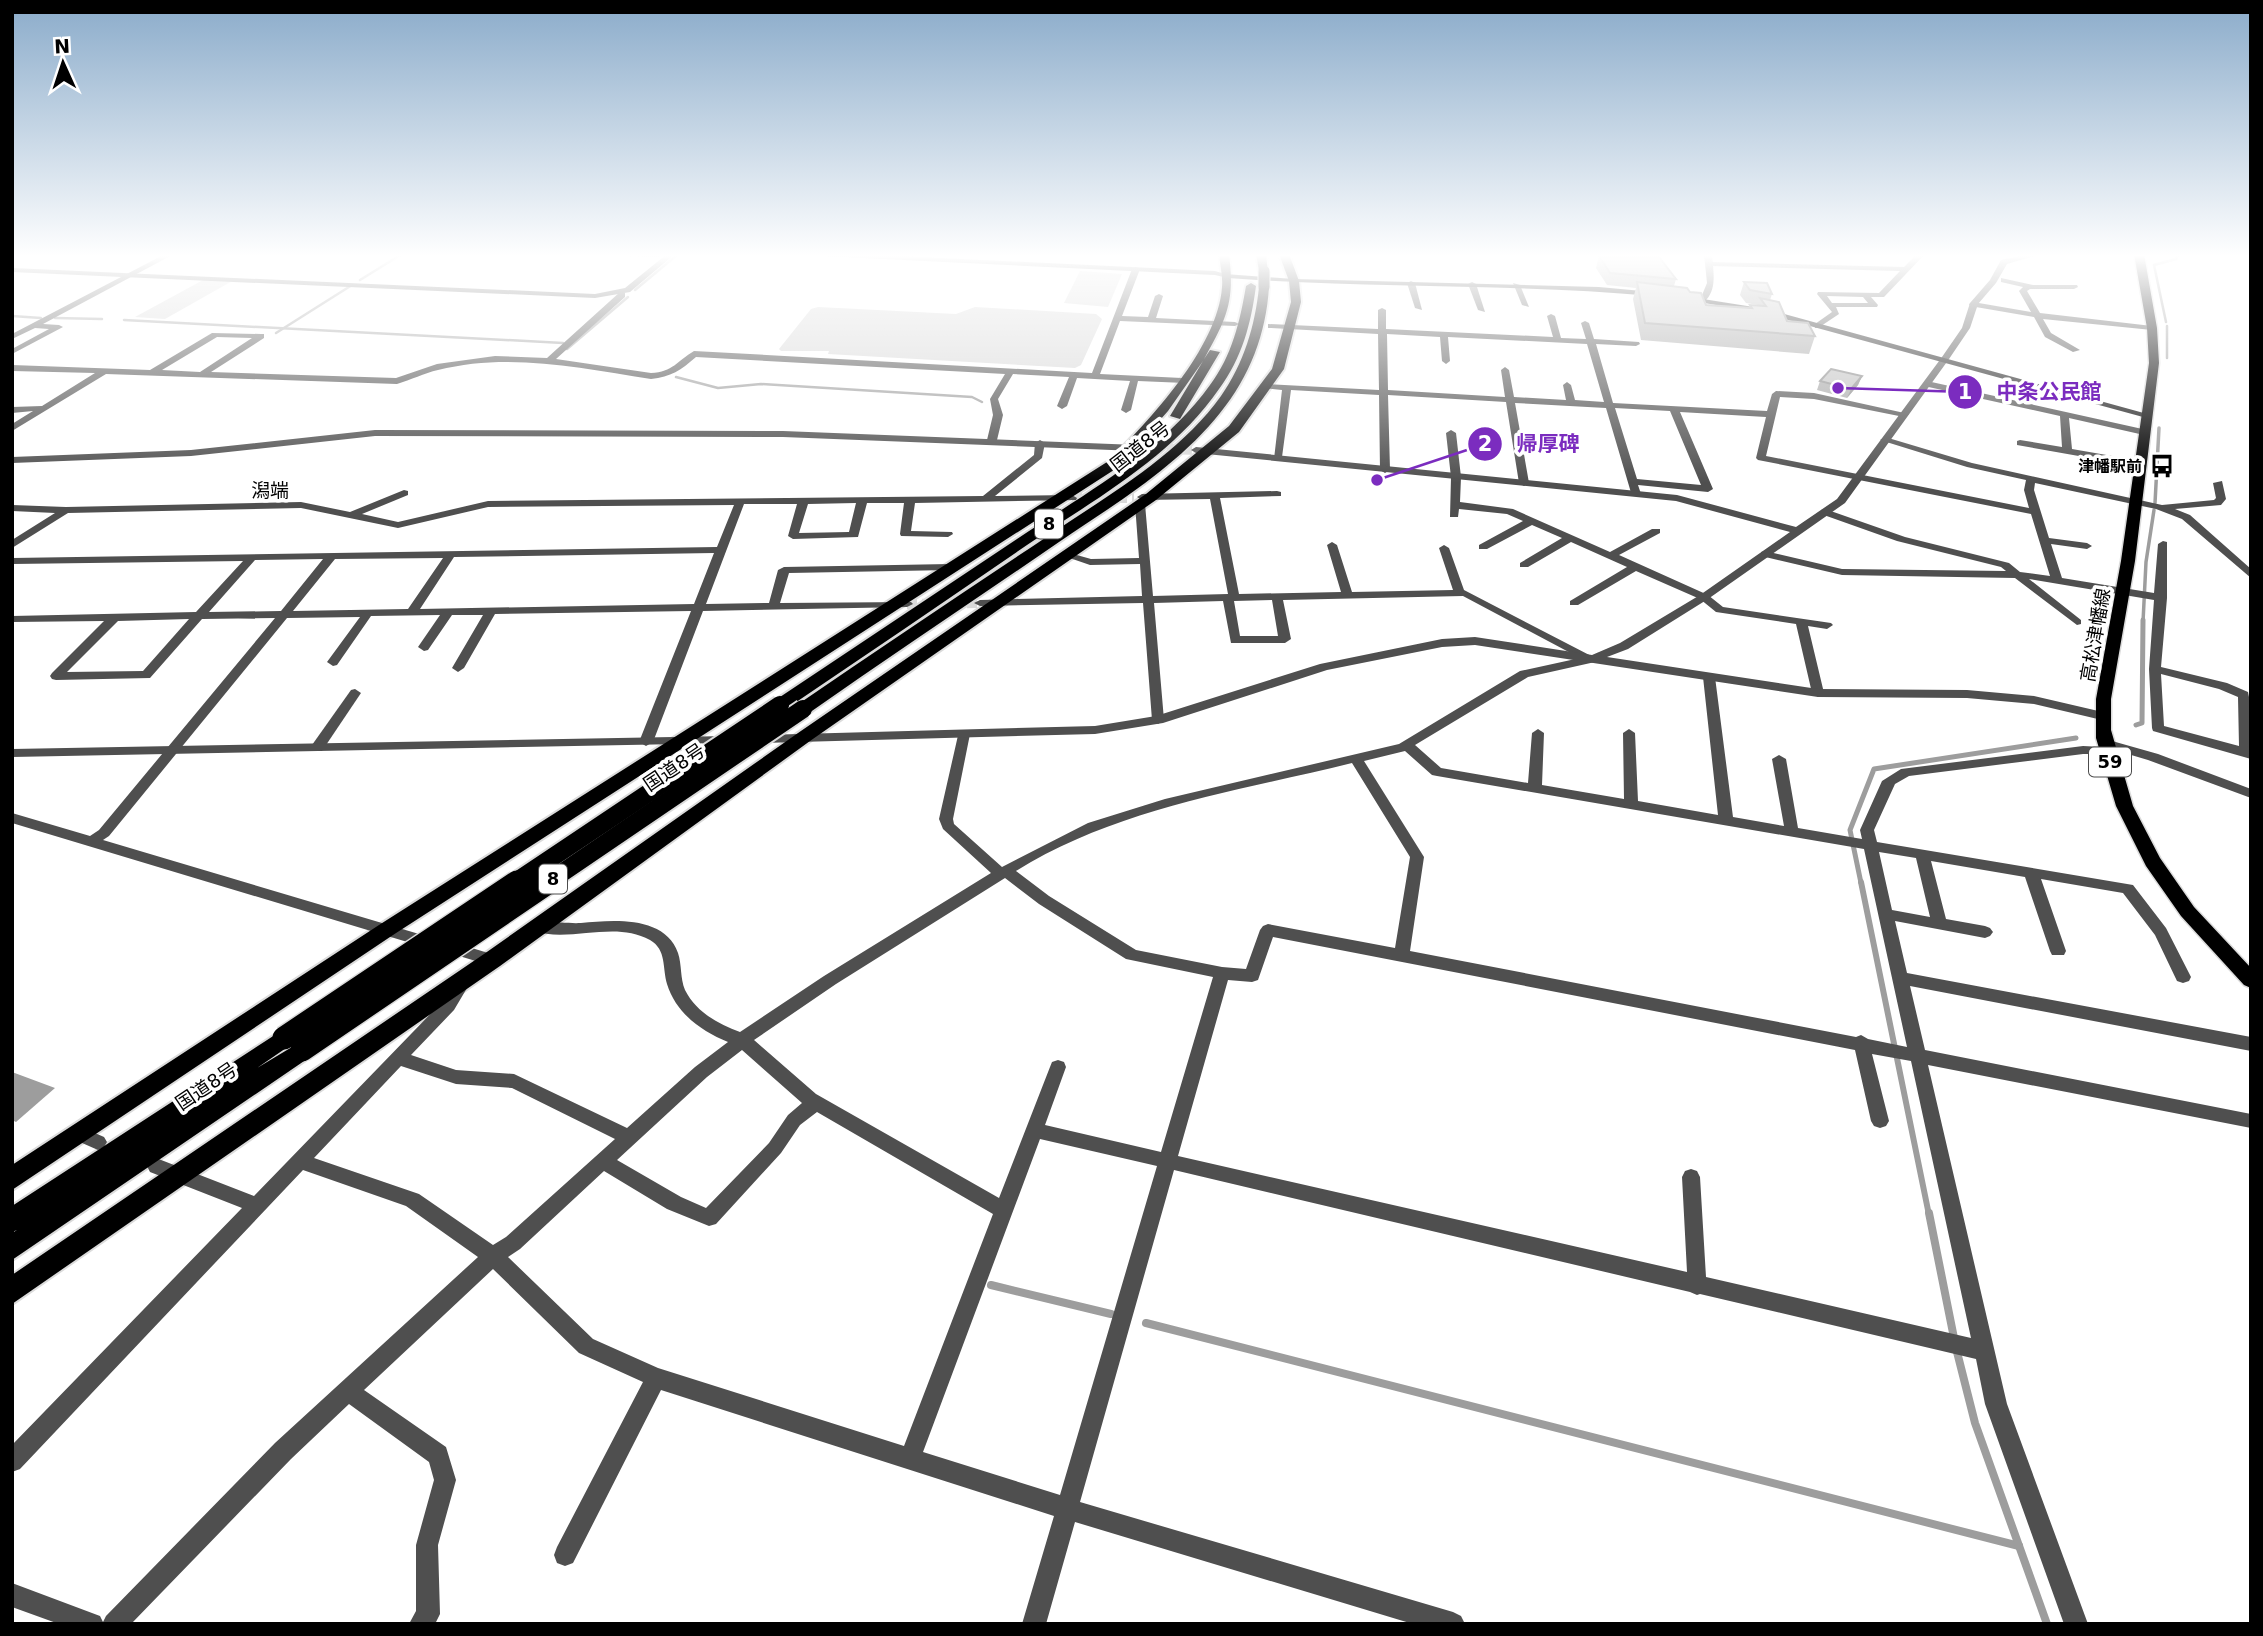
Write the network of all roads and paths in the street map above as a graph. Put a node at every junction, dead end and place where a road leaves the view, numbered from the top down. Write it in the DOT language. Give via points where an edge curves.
graph roads {
  1 [pos="53,330"];
  2 [pos="583,330"];
  3 [pos="1112,330"];
  4 [pos="1220,330"];
  5 [pos="1222,330"];
  6 [pos="1242,330"];
  7 [pos="1257,330"];
  8 [pos="1282,330"];
  9 [pos="1283,330"];
  10 [pos="1342,330"];
  11 [pos="1555,330"];
  12 [pos="1587,330"];
  13 [pos="1835,330"];
  14 [pos="1964,330"];
  15 [pos="2046,330"];
  16 [pos="2152,330"];
  17 [pos="1384,332"];
  18 [pos="1444,335"];
  19 [pos="1558,340"];
  20 [pos="1590,342"];
  21 [pos="1636,344"];
  22 [pos="2076,350"];
  23 [pos="12,352"];
  24 [pos="1945,359"];
  25 [pos="549,361"];
  26 [pos="1446,361"];
  27 [pos="12,369"];
  28 [pos="26,369"];
  29 [pos="1505,370"];
  30 [pos="1011,371"];
  31 [pos="103,372"];
  32 [pos="150,374"];
  33 [pos="1074,375"];
  34 [pos="199,376"];
  35 [pos="1095,376"];
  36 [pos="12,377"];
  37 [pos="1135,378"];
  38 [pos="1182,381"];
  39 [pos="1927,383"];
  40 [pos="1567,385"];
  41 [pos="1266,386"];
  42 [pos="1287,387"];
  43 [pos="1385,393"];
  44 [pos="1511,400"];
  45 [pos="1571,403"];
  46 [pos="1609,405"];
  47 [pos="1062,406"];
  48 [pos="41,408"];
  49 [pos="1674,409"];
  50 [pos="12,410"];
  51 [pos="1126,410"];
  52 [pos="1770,414"];
  53 [pos="1904,414"];
  54 [pos="2064,415"];
  55 [pos="2146,415"];
  56 [pos="12,428"];
  57 [pos="2144,432"];
  58 [pos="1451,433"];
  59 [pos="992,440"];
  60 [pos="1885,440"];
  61 [pos="1040,443"];
  62 [pos="2020,443"];
  63 [pos="1134,448"];
  64 [pos="1202,451"];
  65 [pos="2067,451"];
  66 [pos="1277,457"];
  67 [pos="12,460"];
  68 [pos="2141,464"];
  69 [pos="1385,470"];
  70 [pos="1456,477"];
  71 [pos="1859,477"];
  72 [pos="2031,480"];
  73 [pos="1633,482"];
  74 [pos="2218,483"];
  75 [pos="1524,484"];
  76 [pos="404,493"];
  77 [pos="1095,493"];
  78 [pos="1278,494"];
  79 [pos="1636,494"];
  80 [pos="1214,495"];
  81 [pos="1065,498"];
  82 [pos="985,499"];
  83 [pos="910,500"];
  84 [pos="1142,500"];
  85 [pos="862,501"];
  86 [pos="740,502"];
  87 [pos="803,502"];
  88 [pos="2136,502"];
  89 [pos="2160,507"];
  90 [pos="12,508"];
  91 [pos="66,510"];
  92 [pos="1825,512"];
  93 [pos="2036,512"];
  94 [pos="354,514"];
  95 [pos="1531,521"];
  96 [pos="1656,531"];
  97 [pos="1798,531"];
  98 [pos="948,534"];
  99 [pos="1570,538"];
  100 [pos="2044,540"];
  101 [pos="2163,544"];
  102 [pos="12,545"];
  103 [pos="1332,545"];
  104 [pos="2087,546"];
  105 [pos="1483,547"];
  106 [pos="1444,548"];
  107 [pos="720,550"];
  108 [pos="451,554"];
  109 [pos="1765,554"];
  110 [pos="1066,555"];
  111 [pos="332,556"];
  112 [pos="1028,556"];
  113 [pos="1610,556"];
  114 [pos="251,558"];
  115 [pos="12,561"];
  116 [pos="1145,561"];
  117 [pos="1524,565"];
  118 [pos="1635,566"];
  119 [pos="950,567"];
  120 [pos="2017,575"];
  121 [pos="2251,575"];
  122 [pos="2057,580"];
  123 [pos="1460,593"];
  124 [pos="2145,594"];
  125 [pos="1347,596"];
  126 [pos="1277,597"];
  127 [pos="1704,597"];
  128 [pos="1231,598"];
  129 [pos="1148,600"];
  130 [pos="980,603"];
  131 [pos="1000,603"];
  132 [pos="1574,603"];
  133 [pos="899,605"];
  134 [pos="773,607"];
  135 [pos="701,608"];
  136 [pos="491,611"];
  137 [pos="411,612"];
  138 [pos="447,612"];
  139 [pos="368,613"];
  140 [pos="285,615"];
  141 [pos="199,616"];
  142 [pos="114,618"];
  143 [pos="12,619"];
  144 [pos="1801,622"];
  145 [pos="2077,622"];
  146 [pos="1827,625"];
  147 [pos="425,647"];
  148 [pos="1591,659"];
  149 [pos="333,662"];
  150 [pos="458,668"];
  151 [pos="2155,669"];
  152 [pos="1709,677"];
  153 [pos="355,693"];
  154 [pos="1818,693"];
  155 [pos="2102,716"];
  156 [pos="1158,720"];
  157 [pos="1538,733"];
  158 [pos="1629,733"];
  159 [pos="964,734"];
  160 [pos="804,737"];
  161 [pos="680,741"];
  162 [pos="646,742"];
  163 [pos="1407,745"];
  164 [pos="2106,747"];
  165 [pos="317,748"];
  166 [pos="174,751"];
  167 [pos="12,753"];
  168 [pos="2248,754"];
  169 [pos="1779,759"];
  170 [pos="1357,760"];
  171 [pos="1535,788"];
  172 [pos="2251,794"];
  173 [pos="1631,805"];
  174 [pos="12,817"];
  175 [pos="1726,821"];
  176 [pos="1792,833"];
  177 [pos="94,840"];
  178 [pos="1866,846"];
  179 [pos="1922,855"];
  180 [pos="1003,873"];
  181 [pos="2031,873"];
  182 [pos="1886,914"];
  183 [pos="1940,924"];
  184 [pos="538,927"];
  185 [pos="386,930"];
  186 [pos="1985,932"];
  187 [pos="414,938"];
  188 [pos="462,951"];
  189 [pos="2058,951"];
  190 [pos="1402,955"];
  191 [pos="492,960"];
  192 [pos="1222,974"];
  193 [pos="2183,977"];
  194 [pos="465,978"];
  195 [pos="1900,978"];
  196 [pos="2251,980"];
  197 [pos="741,1040"];
  198 [pos="1861,1042"];
  199 [pos="293,1044"];
  200 [pos="2251,1044"];
  201 [pos="1910,1052"];
  202 [pos="398,1058"];
  203 [pos="1058,1067"];
  204 [pos="816,1102"];
  205 [pos="1880,1121"];
  206 [pos="2251,1121"];
  207 [pos="1034,1130"];
  208 [pos="79,1134"];
  209 [pos="629,1137"];
  210 [pos="98,1142"];
  211 [pos="300,1161"];
  212 [pos="603,1161"];
  213 [pos="1167,1161"];
  214 [pos="156,1166"];
  215 [pos="178,1176"];
  216 [pos="1692,1177"];
  217 [pos="12,1179"];
  218 [pos="257,1206"];
  219 [pos="1004,1211"];
  220 [pos="12,1220"];
  221 [pos="12,1248"];
  222 [pos="494,1255"];
  223 [pos="1697,1286"];
  224 [pos="12,1291"];
  225 [pos="1977,1350"];
  226 [pos="656,1378"];
  227 [pos="348,1391"];
  228 [pos="910,1459"];
  229 [pos="12,1461"];
  230 [pos="1068,1509"];
  231 [pos="565,1555"];
  232 [pos="12,1595"];
  233 [pos="92,1624"];
  234 [pos="114,1624"];
  235 [pos="421,1624"];
  236 [pos="1034,1624"];
  237 [pos="1453,1624"];
  238 [pos="2076,1624"];
  1 -- 23 [label="street"];
  2 -- 25 [label="street"];
  3 -- 35 [label="street"];
  4 -- 38 [label="highway"];
  5 -- 77 [label="highway, 8" via="1213,355 1176,416 1158,437 1098,483"];
  6 -- 77 [label="highway, 国道8号 / 8" via="1238,346 1213,390 1188,420"];
  7 -- 112 [label="highway, 国道8号 / 8" via="1243,369 1214,412 1162,461"];
  8 -- 112 [label="highway, 8" via="1232,412 1217,426 1140,486 1045,551"];
  9 -- 41 [label="highway" via="1284,352"];
  10 -- 17 [label="street"];
  11 -- 19 [label="street"];
  12 -- 20 [label="street"];
  13 -- 24 [label="main road"];
  14 -- 24 [label="street"];
  15 -- 22 [label="street"];
  16 -- 55 [label="main road, 高松津幡線 / 59" via="2154,363"];
  17 -- 18 [label="street"];
  17 -- 43 [label="street"];
  18 -- 19 [label="street"];
  18 -- 26 [label="street"];
  19 -- 20 [label="street"];
  20 -- 21 [label="street"];
  20 -- 46 [label="street"];
  24 -- 39 [label="street"];
  24 -- 55 [label="main road"];
  25 -- 30 [label="street" via="651,376 676,370 694,354"];
  25 -- 34 [label="street" via="495,359 437,367 397,381"];
  27 -- 28 [label="street"];
  28 -- 31 [label="street"];
  28 -- 36 [label="street"];
  29 -- 44 [label="street"];
  30 -- 33 [label="street"];
  30 -- 59 [label="street" via="994,399 998,415"];
  31 -- 32 [label="street"];
  31 -- 48 [label="street"];
  32 -- 34 [label="street"];
  32 -- 34 [label="street" via="215,335 261,336"];
  33 -- 35 [label="street"];
  33 -- 47 [label="street"];
  35 -- 37 [label="street"];
  37 -- 38 [label="street"];
  37 -- 51 [label="street"];
  38 -- 63 [label="highway"];
  39 -- 53 [label="street"];
  39 -- 54 [label="street"];
  40 -- 45 [label="street"];
  41 -- 42 [label="street"];
  41 -- 64 [label="highway" via="1234,429"];
  42 -- 43 [label="street"];
  42 -- 66 [label="street"];
  43 -- 44 [label="street"];
  43 -- 69 [label="street"];
  44 -- 45 [label="street"];
  44 -- 75 [label="street"];
  45 -- 46 [label="street"];
  46 -- 49 [label="street"];
  46 -- 73 [label="street"];
  48 -- 50 [label="street"];
  48 -- 56 [label="street"];
  49 -- 52 [label="street"];
  49 -- 73 [label="street" via="1707,489"];
  52 -- 53 [label="street" via="1776,394 1814,396"];
  52 -- 71 [label="street" via="1761,458"];
  53 -- 60 [label="street"];
  54 -- 57 [label="street"];
  54 -- 65 [label="street"];
  55 -- 57 [label="main road, 高松津幡線 / 59"];
  57 -- 68 [label="main road, 高松津幡線 / 59"];
  58 -- 70 [label="street"];
  59 -- 61 [label="street"];
  59 -- 67 [label="street" via="783,434 375,433 191,453"];
  60 -- 71 [label="street"];
  60 -- 72 [label="street"];
  61 -- 63 [label="street"];
  61 -- 82 [label="street" via="1040,456"];
  62 -- 65 [label="street"];
  63 -- 81 [label="highway"];
  64 -- 66 [label="street"];
  64 -- 84 [label="highway"];
  65 -- 68 [label="street"];
  66 -- 69 [label="street"];
  68 -- 88 [label="main road, 高松津幡線 / 59"];
  69 -- 70 [label="street"];
  70 -- 75 [label="street"];
  70 -- 95 [label="street" via="1455,510 1509,511"];
  71 -- 92 [label="street" via="1841,501"];
  71 -- 93 [label="street" via="1967,502"];
  72 -- 88 [label="street"];
  72 -- 93 [label="street" via="2029,490"];
  73 -- 79 [label="street"];
  74 -- 89 [label="street" via="2221,499 2217,503"];
  75 -- 79 [label="street"];
  76 -- 94 [label="street"];
  77 -- 199 [label="highway, 国道8号 / 8, bridge" via="780,705"];
  78 -- 80 [label="street"];
  79 -- 97 [label="street" via="1677,498"];
  80 -- 84 [label="street"];
  80 -- 128 [label="street"];
  81 -- 82 [label="street"];
  81 -- 119 [label="highway"];
  82 -- 83 [label="street"];
  83 -- 85 [label="street"];
  83 -- 98 [label="street" via="905,534"];
  84 -- 110 [label="highway"];
  84 -- 116 [label="street"];
  85 -- 87 [label="street"];
  85 -- 87 [label="street" via="854,535 793,536"];
  86 -- 87 [label="street"];
  86 -- 94 [label="street" via="488,504 398,525"];
  86 -- 107 [label="street"];
  88 -- 89 [label="street"];
  88 -- 124 [label="main road, 高松津幡線 / 59"];
  89 -- 121 [label="street" via="2186,517"];
  90 -- 91 [label="street"];
  91 -- 94 [label="street" via="301,505"];
  91 -- 102 [label="street"];
  92 -- 97 [label="street"];
  92 -- 120 [label="street" via="1901,539 2000,563"];
  93 -- 100 [label="street"];
  95 -- 99 [label="street"];
  95 -- 105 [label="street"];
  96 -- 113 [label="street"];
  97 -- 109 [label="street"];
  99 -- 113 [label="street"];
  99 -- 117 [label="street"];
  100 -- 104 [label="street"];
  100 -- 122 [label="street"];
  101 -- 124 [label="street"];
  103 -- 125 [label="street"];
  106 -- 123 [label="street"];
  107 -- 108 [label="street"];
  107 -- 135 [label="street"];
  108 -- 111 [label="street"];
  108 -- 137 [label="street"];
  109 -- 120 [label="street" via="1842,572"];
  109 -- 127 [label="street"];
  110 -- 116 [label="street" via="1090,562"];
  110 -- 131 [label="highway"];
  111 -- 114 [label="street"];
  111 -- 140 [label="street"];
  112 -- 199 [label="highway, 国道8号 / 8, bridge"];
  113 -- 118 [label="street"];
  114 -- 115 [label="street"];
  114 -- 141 [label="street"];
  116 -- 129 [label="street"];
  118 -- 127 [label="street"];
  118 -- 132 [label="street"];
  119 -- 133 [label="highway"];
  119 -- 134 [label="street" via="785,570"];
  120 -- 122 [label="street"];
  120 -- 145 [label="street"];
  122 -- 124 [label="street"];
  123 -- 125 [label="street"];
  123 -- 148 [label="street"];
  124 -- 151 [label="street"];
  124 -- 155 [label="main road, 高松津幡線 / 59"];
  125 -- 126 [label="street"];
  126 -- 128 [label="street"];
  126 -- 128 [label="street" via="1285,639 1235,640"];
  127 -- 144 [label="street" via="1720,610"];
  127 -- 148 [label="street" via="1624,646"];
  128 -- 129 [label="street"];
  129 -- 131 [label="street"];
  129 -- 156 [label="street"];
  130 -- 131 [label="street"];
  131 -- 160 [label="highway"];
  133 -- 134 [label="street"];
  133 -- 161 [label="highway"];
  134 -- 135 [label="street"];
  135 -- 136 [label="street"];
  135 -- 162 [label="street"];
  136 -- 138 [label="street"];
  136 -- 150 [label="street"];
  137 -- 138 [label="street"];
  137 -- 139 [label="street"];
  138 -- 147 [label="street"];
  139 -- 140 [label="street"];
  139 -- 149 [label="street"];
  140 -- 141 [label="street"];
  140 -- 166 [label="street"];
  141 -- 142 [label="street"];
  141 -- 142 [label="street" via="146,675 56,676"];
  142 -- 143 [label="street"];
  144 -- 146 [label="street"];
  144 -- 154 [label="street"];
  148 -- 152 [label="street"];
  148 -- 156 [label="street" via="1491,643 1442,643 1297,674"];
  148 -- 163 [label="street" via="1524,674"];
  151 -- 168 [label="street" via="2244,695"];
  151 -- 168 [label="street" via="2158,728"];
  152 -- 154 [label="street"];
  152 -- 175 [label="street"];
  153 -- 165 [label="street"];
  154 -- 155 [label="street" via="1980,695 2034,700"];
  155 -- 164 [label="main road, 高松津幡線 / 59"];
  156 -- 159 [label="street" via="1096,730"];
  157 -- 171 [label="street"];
  158 -- 173 [label="street"];
  159 -- 160 [label="street"];
  159 -- 180 [label="street" via="948,826"];
  160 -- 161 [label="street"];
  160 -- 184 [label="highway"];
  161 -- 162 [label="street"];
  161 -- 185 [label="highway"];
  162 -- 165 [label="street"];
  163 -- 170 [label="street"];
  163 -- 171 [label="street" via="1437,772"];
  164 -- 172 [label="street" via="2153,757"];
  164 -- 178 [label="street" via="1906,772 1889,781 1867,830"];
  164 -- 196 [label="main road, 高松津幡線 / 59" via="2136,834 2172,895"];
  165 -- 166 [label="street"];
  166 -- 167 [label="street"];
  166 -- 177 [label="street"];
  169 -- 176 [label="street"];
  170 -- 180 [label="street" via="1199,794 1093,826"];
  170 -- 190 [label="street" via="1417,857"];
  171 -- 173 [label="street"];
  173 -- 175 [label="street"];
  174 -- 177 [label="street"];
  175 -- 176 [label="street"];
  176 -- 178 [label="street"];
  177 -- 185 [label="street"];
  178 -- 179 [label="street"];
  178 -- 182 [label="street"];
  179 -- 181 [label="street"];
  179 -- 183 [label="street"];
  180 -- 192 [label="street" via="1132,955"];
  180 -- 197 [label="street"];
  181 -- 189 [label="street"];
  181 -- 193 [label="street" via="2128,889 2161,932"];
  182 -- 183 [label="street"];
  182 -- 195 [label="street"];
  183 -- 186 [label="street"];
  184 -- 191 [label="highway"];
  184 -- 197 [label="street" via="555,931 597,924 634,928 659,938 673,957 674,983 687,1007 711,1028"];
  185 -- 187 [label="street"];
  185 -- 208 [label="highway"];
  188 -- 191 [label="street"];
  190 -- 192 [label="street" via="1268,930 1252,976"];
  190 -- 198 [label="street"];
  191 -- 194 [label="highway"];
  192 -- 213 [label="street"];
  194 -- 202 [label="street" via="447,1006"];
  194 -- 215 [label="highway"];
  195 -- 200 [label="street"];
  195 -- 201 [label="street"];
  197 -- 204 [label="street"];
  197 -- 209 [label="street"];
  198 -- 201 [label="street"];
  198 -- 205 [label="street"];
  199 -- 220 [label="highway, 国道8号 / 8"];
  199 -- 221 [label="highway, 国道8号 / 8"];
  201 -- 206 [label="street"];
  201 -- 225 [label="street"];
  202 -- 209 [label="street" via="456,1077 514,1081"];
  202 -- 211 [label="street"];
  203 -- 207 [label="street"];
  204 -- 212 [label="street" via="794,1120 775,1148 709,1218"];
  204 -- 219 [label="street"];
  207 -- 213 [label="street"];
  207 -- 219 [label="street"];
  208 -- 210 [label="street"];
  208 -- 217 [label="highway"];
  209 -- 212 [label="street"];
  211 -- 218 [label="street"];
  211 -- 222 [label="street" via="412,1200"];
  212 -- 222 [label="street"];
  213 -- 223 [label="street"];
  213 -- 230 [label="street"];
  214 -- 215 [label="street"];
  215 -- 218 [label="street"];
  215 -- 224 [label="highway"];
  216 -- 223 [label="street"];
  218 -- 229 [label="street"];
  219 -- 228 [label="street"];
  222 -- 226 [label="street" via="586,1346"];
  222 -- 227 [label="street"];
  223 -- 225 [label="street"];
  225 -- 238 [label="street"];
  226 -- 228 [label="street"];
  226 -- 231 [label="street"];
  227 -- 234 [label="street"];
  227 -- 235 [label="street" via="438,1455 445,1480 427,1545 428,1614"];
  228 -- 230 [label="street"];
  230 -- 236 [label="street"];
  230 -- 237 [label="street"];
  232 -- 233 [label="street"];
}
